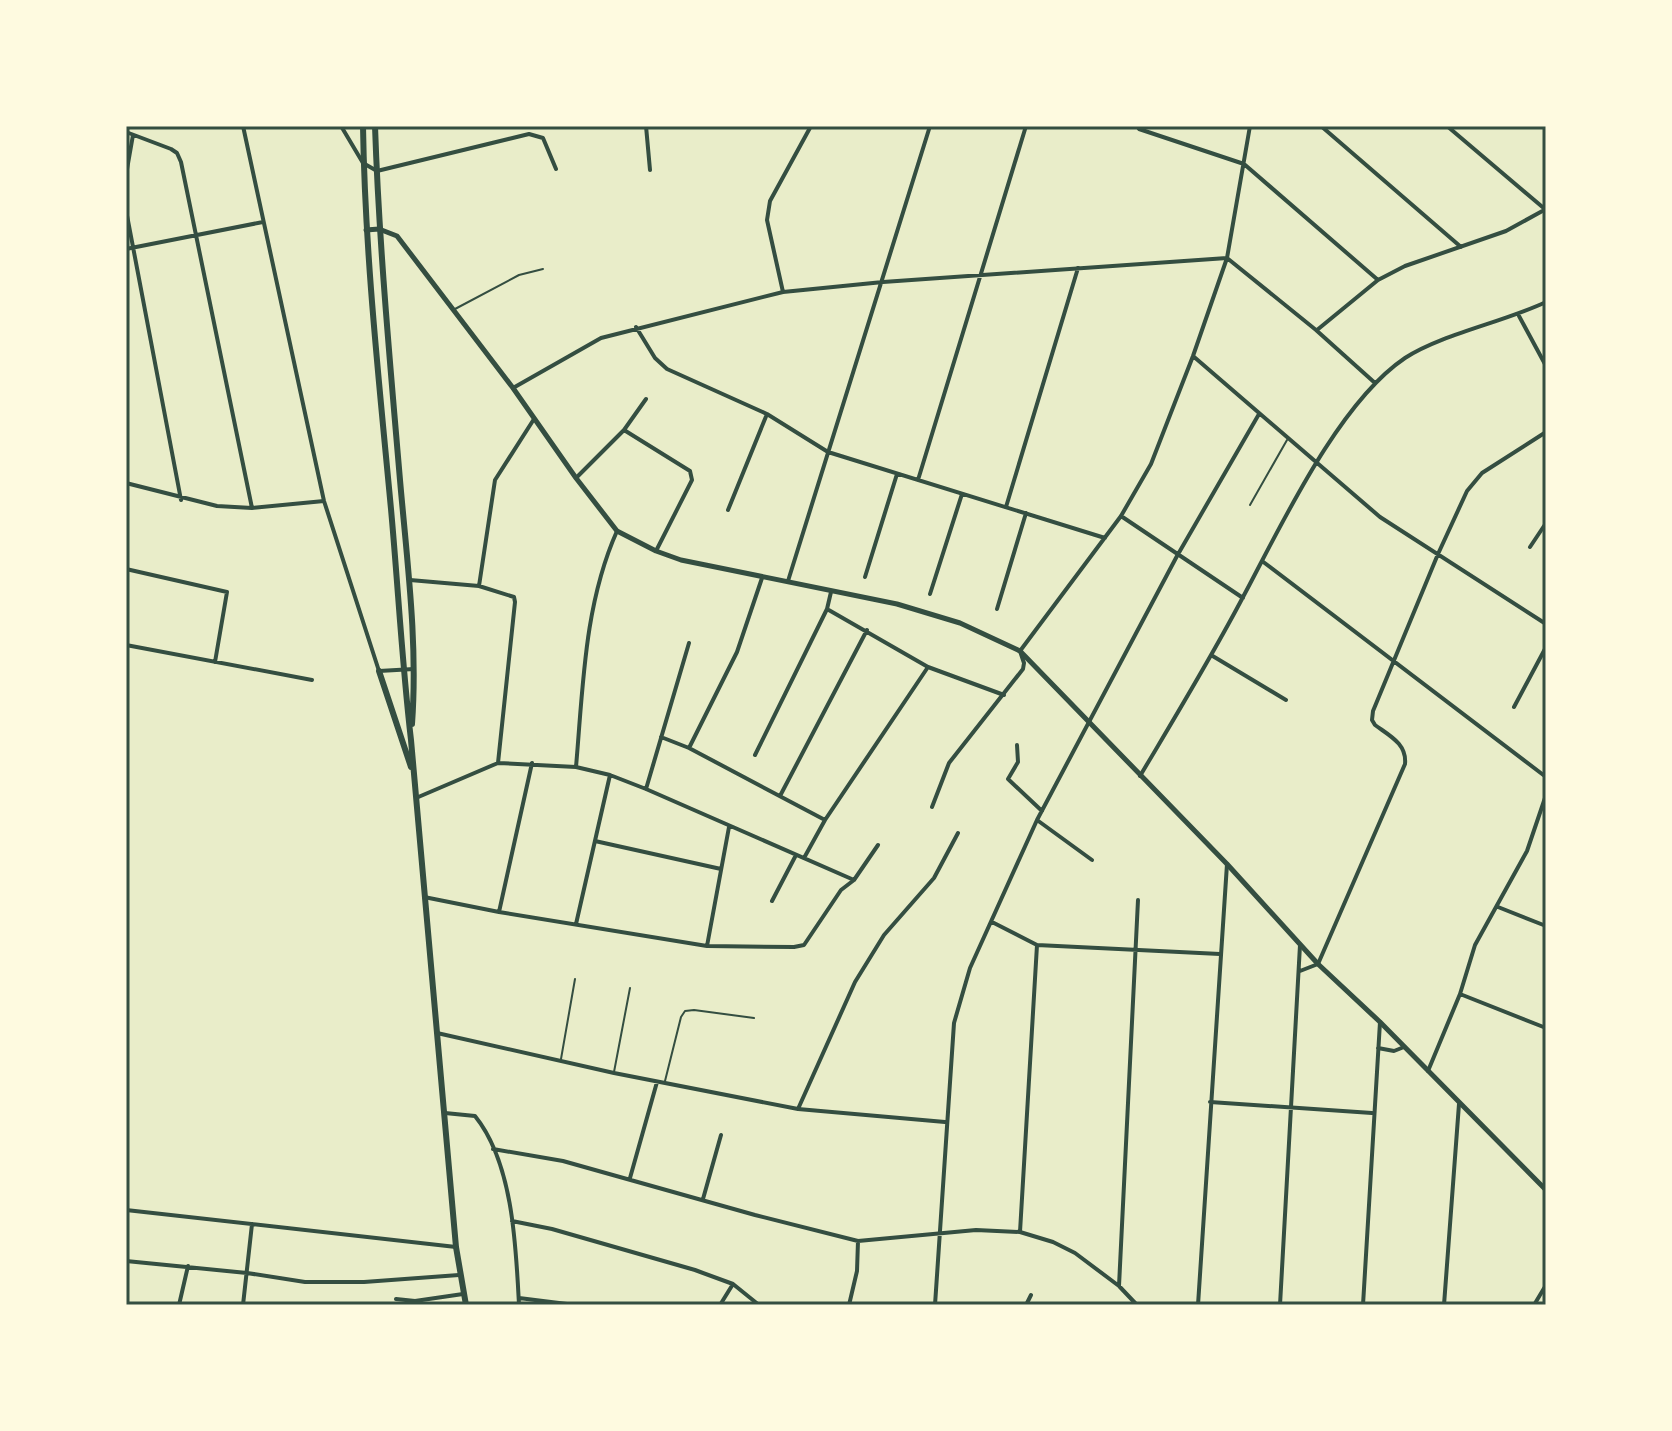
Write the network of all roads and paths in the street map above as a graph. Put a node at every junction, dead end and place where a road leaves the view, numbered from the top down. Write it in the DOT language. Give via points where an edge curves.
graph roads {
  1 [pos="243,126"];
  2 [pos="341,126"];
  3 [pos="363,126"];
  4 [pos="375,126"];
  5 [pos="646,126"];
  6 [pos="811,126"];
  7 [pos="930,126"];
  8 [pos="1026,126"];
  9 [pos="1137,126"];
  10 [pos="1250,126"];
  11 [pos="1321,126"];
  12 [pos="1447,126"];
  13 [pos="126,132"];
  14 [pos="133,135"];
  15 [pos="363,163"];
  16 [pos="1244,164"];
  17 [pos="556,169"];
  18 [pos="650,170"];
  19 [pos="377,171"];
  20 [pos="126,175"];
  21 [pos="1546,209"];
  22 [pos="126,210"];
  23 [pos="263,222"];
  24 [pos="379,229"];
  25 [pos="366,230"];
  26 [pos="197,236"];
  27 [pos="1461,247"];
  28 [pos="129,248"];
  29 [pos="1227,258"];
  30 [pos="1078,268"];
  31 [pos="543,269"];
  32 [pos="980,276"];
  33 [pos="1378,280"];
  34 [pos="883,282"];
  35 [pos="783,292"];
  36 [pos="1546,302"];
  37 [pos="454,309"];
  38 [pos="1518,315"];
  39 [pos="636,327"];
  40 [pos="1316,330"];
  41 [pos="1193,356"];
  42 [pos="1546,366"];
  43 [pos="1375,383"];
  44 [pos="513,388"];
  45 [pos="646,399"];
  46 [pos="767,414"];
  47 [pos="1259,414"];
  48 [pos="534,419"];
  49 [pos="624,430"];
  50 [pos="1546,432"];
  51 [pos="1288,439"];
  52 [pos="828,452"];
  53 [pos="1316,464"];
  54 [pos="897,474"];
  55 [pos="576,478"];
  56 [pos="918,480"];
  57 [pos="126,483"];
  58 [pos="962,494"];
  59 [pos="181,500"];
  60 [pos="324,501"];
  61 [pos="1250,505"];
  62 [pos="1006,507"];
  63 [pos="252,508"];
  64 [pos="728,510"];
  65 [pos="1026,513"];
  66 [pos="1121,516"];
  67 [pos="1546,523"];
  68 [pos="617,531"];
  69 [pos="1105,538"];
  70 [pos="1530,547"];
  71 [pos="656,551"];
  72 [pos="1438,554"];
  73 [pos="1177,556"];
  74 [pos="1262,561"];
  75 [pos="126,569"];
  76 [pos="865,577"];
  77 [pos="762,578"];
  78 [pos="409,580"];
  79 [pos="787,583"];
  80 [pos="479,586"];
  81 [pos="831,592"];
  82 [pos="930,594"];
  83 [pos="1243,598"];
  84 [pos="827,609"];
  85 [pos="997,609"];
  86 [pos="1546,624"];
  87 [pos="867,630"];
  88 [pos="689,643"];
  89 [pos="126,645"];
  90 [pos="1546,647"];
  91 [pos="1020,651"];
  92 [pos="1211,655"];
  93 [pos="1394,660"];
  94 [pos="215,662"];
  95 [pos="928,667"];
  96 [pos="403,669"];
  97 [pos="414,669"];
  98 [pos="379,671"];
  99 [pos="312,680"];
  100 [pos="1004,695"];
  101 [pos="1286,700"];
  102 [pos="1514,707"];
  103 [pos="1090,725"];
  104 [pos="661,737"];
  105 [pos="411,740"];
  106 [pos="1017,745"];
  107 [pos="689,748"];
  108 [pos="755,755"];
  109 [pos="498,763"];
  110 [pos="532,763"];
  111 [pos="576,767"];
  112 [pos="414,774"];
  113 [pos="610,775"];
  114 [pos="1140,776"];
  115 [pos="1546,777"];
  116 [pos="646,789"];
  117 [pos="1546,795"];
  118 [pos="780,796"];
  119 [pos="416,798"];
  120 [pos="932,807"];
  121 [pos="1042,811"];
  122 [pos="825,820"];
  123 [pos="1037,820"];
  124 [pos="729,827"];
  125 [pos="958,833"];
  126 [pos="595,841"];
  127 [pos="878,845"];
  128 [pos="796,855"];
  129 [pos="804,858"];
  130 [pos="1092,860"];
  131 [pos="1227,864"];
  132 [pos="721,869"];
  133 [pos="854,880"];
  134 [pos="424,897"];
  135 [pos="1138,900"];
  136 [pos="772,901"];
  137 [pos="1498,907"];
  138 [pos="499,912"];
  139 [pos="991,922"];
  140 [pos="576,924"];
  141 [pos="1546,926"];
  142 [pos="1300,943"];
  143 [pos="1037,945"];
  144 [pos="707,946"];
  145 [pos="1136,950"];
  146 [pos="1220,954"];
  147 [pos="1318,964"];
  148 [pos="1300,971"];
  149 [pos="575,979"];
  150 [pos="630,988"];
  151 [pos="1460,994"];
  152 [pos="754,1018"];
  153 [pos="1380,1022"];
  154 [pos="1546,1028"];
  155 [pos="437,1033"];
  156 [pos="1404,1047"];
  157 [pos="1378,1048"];
  158 [pos="561,1060"];
  159 [pos="1428,1071"];
  160 [pos="614,1073"];
  161 [pos="657,1082"];
  162 [pos="664,1083"];
  163 [pos="1210,1102"];
  164 [pos="1459,1104"];
  165 [pos="1291,1108"];
  166 [pos="798,1109"];
  167 [pos="443,1113"];
  168 [pos="1372,1113"];
  169 [pos="945,1122"];
  170 [pos="721,1135"];
  171 [pos="493,1149"];
  172 [pos="630,1178"];
  173 [pos="1546,1190"];
  174 [pos="703,1200"];
  175 [pos="126,1210"];
  176 [pos="512,1221"];
  177 [pos="252,1224"];
  178 [pos="1020,1232"];
  179 [pos="938,1233"];
  180 [pos="858,1241"];
  181 [pos="456,1247"];
  182 [pos="126,1261"];
  183 [pos="188,1266"];
  184 [pos="247,1273"];
  185 [pos="459,1275"];
  186 [pos="733,1284"];
  187 [pos="1546,1285"];
  188 [pos="1119,1286"];
  189 [pos="463,1294"];
  190 [pos="1031,1295"];
  191 [pos="519,1298"];
  192 [pos="396,1299"];
  193 [pos="179,1305"];
  194 [pos="243,1305"];
  195 [pos="466,1305"];
  196 [pos="519,1305"];
  197 [pos="575,1305"];
  198 [pos="720,1305"];
  199 [pos="759,1305"];
  200 [pos="849,1305"];
  201 [pos="936,1305"];
  202 [pos="1026,1305"];
  203 [pos="1137,1305"];
  204 [pos="1198,1305"];
  205 [pos="1280,1305"];
  206 [pos="1363,1305"];
  207 [pos="1444,1305"];
  208 [pos="1534,1305"];
  1 -- 23 [label="street"];
  2 -- 15 [label="street"];
  3 -- 15 [label="main road"];
  4 -- 19 [label="main road"];
  5 -- 18 [label="street"];
  6 -- 35 [label="street" via="770,201 767,220"];
  7 -- 34 [label="street"];
  8 -- 32 [label="street"];
  9 -- 16 [label="street"];
  10 -- 16 [label="street"];
  11 -- 27 [label="street"];
  12 -- 21 [label="street"];
  13 -- 14 [label="street"];
  14 -- 20 [label="street"];
  14 -- 26 [label="street" via="177,153"];
  15 -- 19 [label="street"];
  15 -- 25 [label="main road"];
  16 -- 29 [label="street"];
  16 -- 33 [label="street"];
  17 -- 19 [label="street" via="543,138 529,134"];
  19 -- 24 [label="main road"];
  21 -- 27 [label="street"];
  22 -- 28 [label="street"];
  23 -- 26 [label="street"];
  23 -- 60 [label="street"];
  24 -- 25 [label="street"];
  24 -- 37 [label="street" via="397,236"];
  24 -- 78 [label="main road"];
  25 -- 96 [label="main road"];
  26 -- 28 [label="street"];
  26 -- 63 [label="street"];
  27 -- 33 [label="street"];
  28 -- 59 [label="street"];
  29 -- 30 [label="street"];
  29 -- 40 [label="street"];
  29 -- 41 [label="street"];
  30 -- 32 [label="street"];
  30 -- 62 [label="street"];
  31 -- 37 [label="lane" via="519,275"];
  32 -- 34 [label="street"];
  32 -- 56 [label="street"];
  33 -- 40 [label="street"];
  34 -- 35 [label="street"];
  34 -- 52 [label="street"];
  35 -- 39 [label="street"];
  36 -- 38 [label="street"];
  37 -- 44 [label="street"];
  38 -- 42 [label="street"];
  38 -- 43 [label="street" via="1406,357"];
  39 -- 44 [label="street" via="601,338"];
  39 -- 46 [label="street" via="667,369"];
  40 -- 43 [label="street"];
  41 -- 47 [label="street"];
  41 -- 66 [label="street" via="1151,464"];
  43 -- 53 [label="street"];
  44 -- 48 [label="street"];
  45 -- 49 [label="street"];
  46 -- 52 [label="street"];
  46 -- 64 [label="street"];
  47 -- 51 [label="street"];
  47 -- 73 [label="street"];
  48 -- 55 [label="street"];
  48 -- 80 [label="street" via="495,480"];
  49 -- 55 [label="street"];
  49 -- 71 [label="street" via="692,475"];
  50 -- 72 [label="street" via="1474,480"];
  51 -- 53 [label="street"];
  51 -- 61 [label="lane"];
  52 -- 54 [label="street"];
  52 -- 79 [label="street"];
  53 -- 72 [label="street" via="1380,517"];
  53 -- 74 [label="street"];
  54 -- 56 [label="street"];
  54 -- 76 [label="street"];
  55 -- 68 [label="street"];
  56 -- 58 [label="street"];
  57 -- 59 [label="street"];
  58 -- 62 [label="street"];
  58 -- 82 [label="street"];
  59 -- 63 [label="street"];
  60 -- 63 [label="street"];
  60 -- 98 [label="street"];
  62 -- 65 [label="street"];
  65 -- 69 [label="street"];
  65 -- 85 [label="street"];
  66 -- 69 [label="street"];
  66 -- 73 [label="street"];
  67 -- 70 [label="street"];
  68 -- 71 [label="street"];
  68 -- 111 [label="street" via="606,555 588,633"];
  69 -- 91 [label="street"];
  71 -- 77 [label="street"];
  72 -- 86 [label="street"];
  72 -- 93 [label="street"];
  73 -- 83 [label="street"];
  73 -- 103 [label="street"];
  74 -- 83 [label="street"];
  74 -- 93 [label="street"];
  75 -- 94 [label="street" via="227,592"];
  77 -- 79 [label="street"];
  77 -- 107 [label="street" via="737,652"];
  78 -- 80 [label="street"];
  78 -- 97 [label="main road"];
  79 -- 81 [label="street"];
  80 -- 109 [label="street" via="510,594 515,602"];
  81 -- 84 [label="street"];
  81 -- 91 [label="street" via="960,623"];
  83 -- 92 [label="street"];
  84 -- 87 [label="street"];
  84 -- 108 [label="street"];
  87 -- 95 [label="street"];
  87 -- 118 [label="street"];
  88 -- 104 [label="street"];
  89 -- 94 [label="street"];
  90 -- 102 [label="street"];
  91 -- 100 [label="street" via="1023,669"];
  91 -- 103 [label="street"];
  92 -- 101 [label="street"];
  92 -- 114 [label="street"];
  93 -- 115 [label="street"];
  93 -- 147 [label="street" via="1372,720 1403,747 1405,764"];
  94 -- 99 [label="street"];
  95 -- 100 [label="street"];
  95 -- 122 [label="street"];
  96 -- 97 [label="street"];
  96 -- 98 [label="street"];
  96 -- 105 [label="main road"];
  97 -- 105 [label="main road"];
  98 -- 112 [label="main road"];
  100 -- 120 [label="street" via="949,763"];
  103 -- 114 [label="street"];
  103 -- 121 [label="street"];
  104 -- 107 [label="street"];
  104 -- 116 [label="street"];
  105 -- 112 [label="main road"];
  106 -- 121 [label="street" via="1018,762 1008,779"];
  107 -- 118 [label="street"];
  109 -- 110 [label="street"];
  109 -- 119 [label="street"];
  110 -- 111 [label="street"];
  110 -- 138 [label="street"];
  111 -- 113 [label="street"];
  112 -- 119 [label="main road"];
  113 -- 116 [label="street"];
  113 -- 126 [label="street"];
  114 -- 131 [label="street"];
  116 -- 124 [label="street"];
  117 -- 137 [label="street" via="1527,851"];
  118 -- 122 [label="street"];
  119 -- 134 [label="main road"];
  121 -- 123 [label="street"];
  122 -- 129 [label="street"];
  123 -- 130 [label="street"];
  123 -- 139 [label="street"];
  124 -- 128 [label="street"];
  124 -- 132 [label="street"];
  125 -- 166 [label="street" via="934,878 884,935 855,982"];
  126 -- 132 [label="street"];
  126 -- 140 [label="street"];
  127 -- 133 [label="street"];
  128 -- 129 [label="street"];
  128 -- 136 [label="street"];
  129 -- 133 [label="street"];
  131 -- 142 [label="street"];
  131 -- 146 [label="street"];
  132 -- 144 [label="street"];
  133 -- 144 [label="street" via="841,890 804,945"];
  134 -- 138 [label="street"];
  134 -- 155 [label="main road"];
  135 -- 145 [label="street"];
  137 -- 141 [label="street"];
  137 -- 151 [label="street" via="1475,945"];
  138 -- 140 [label="street"];
  139 -- 143 [label="street"];
  139 -- 169 [label="street" via="954,1023"];
  140 -- 144 [label="street"];
  142 -- 147 [label="street"];
  142 -- 148 [label="street"];
  143 -- 145 [label="street"];
  143 -- 178 [label="street"];
  145 -- 146 [label="street"];
  145 -- 188 [label="street"];
  146 -- 163 [label="street"];
  147 -- 148 [label="street"];
  147 -- 153 [label="street"];
  148 -- 165 [label="street"];
  149 -- 158 [label="lane"];
  150 -- 160 [label="lane"];
  151 -- 154 [label="street"];
  151 -- 159 [label="street"];
  152 -- 162 [label="lane" via="685,1011"];
  153 -- 156 [label="street"];
  153 -- 157 [label="street"];
  155 -- 158 [label="street"];
  155 -- 167 [label="main road"];
  156 -- 157 [label="street"];
  156 -- 159 [label="street"];
  157 -- 168 [label="street"];
  158 -- 160 [label="street"];
  159 -- 164 [label="street"];
  160 -- 161 [label="street"];
  161 -- 162 [label="street"];
  161 -- 172 [label="street"];
  162 -- 166 [label="street"];
  163 -- 165 [label="street"];
  163 -- 204 [label="street"];
  164 -- 173 [label="street"];
  164 -- 207 [label="street"];
  165 -- 168 [label="street"];
  165 -- 205 [label="street"];
  166 -- 169 [label="street"];
  167 -- 171 [label="street" via="475,1116"];
  167 -- 181 [label="main road"];
  168 -- 206 [label="street"];
  169 -- 179 [label="street"];
  170 -- 174 [label="street"];
  171 -- 172 [label="street"];
  171 -- 176 [label="street"];
  172 -- 174 [label="street"];
  174 -- 180 [label="street"];
  175 -- 177 [label="street"];
  176 -- 186 [label="street"];
  176 -- 191 [label="street"];
  177 -- 181 [label="street"];
  177 -- 184 [label="street"];
  178 -- 179 [label="street"];
  178 -- 188 [label="street" via="1075,1253"];
  179 -- 180 [label="street"];
  179 -- 201 [label="street"];
  180 -- 200 [label="street"];
  181 -- 185 [label="main road"];
  182 -- 183 [label="street"];
  183 -- 184 [label="street"];
  183 -- 193 [label="street"];
  184 -- 185 [label="street" via="314,1282"];
  184 -- 194 [label="street"];
  185 -- 189 [label="main road"];
  186 -- 198 [label="street"];
  186 -- 199 [label="street"];
  187 -- 208 [label="street"];
  188 -- 203 [label="street"];
  189 -- 192 [label="street"];
  189 -- 195 [label="main road"];
  190 -- 202 [label="street"];
  191 -- 196 [label="street"];
  191 -- 197 [label="street"];
}
